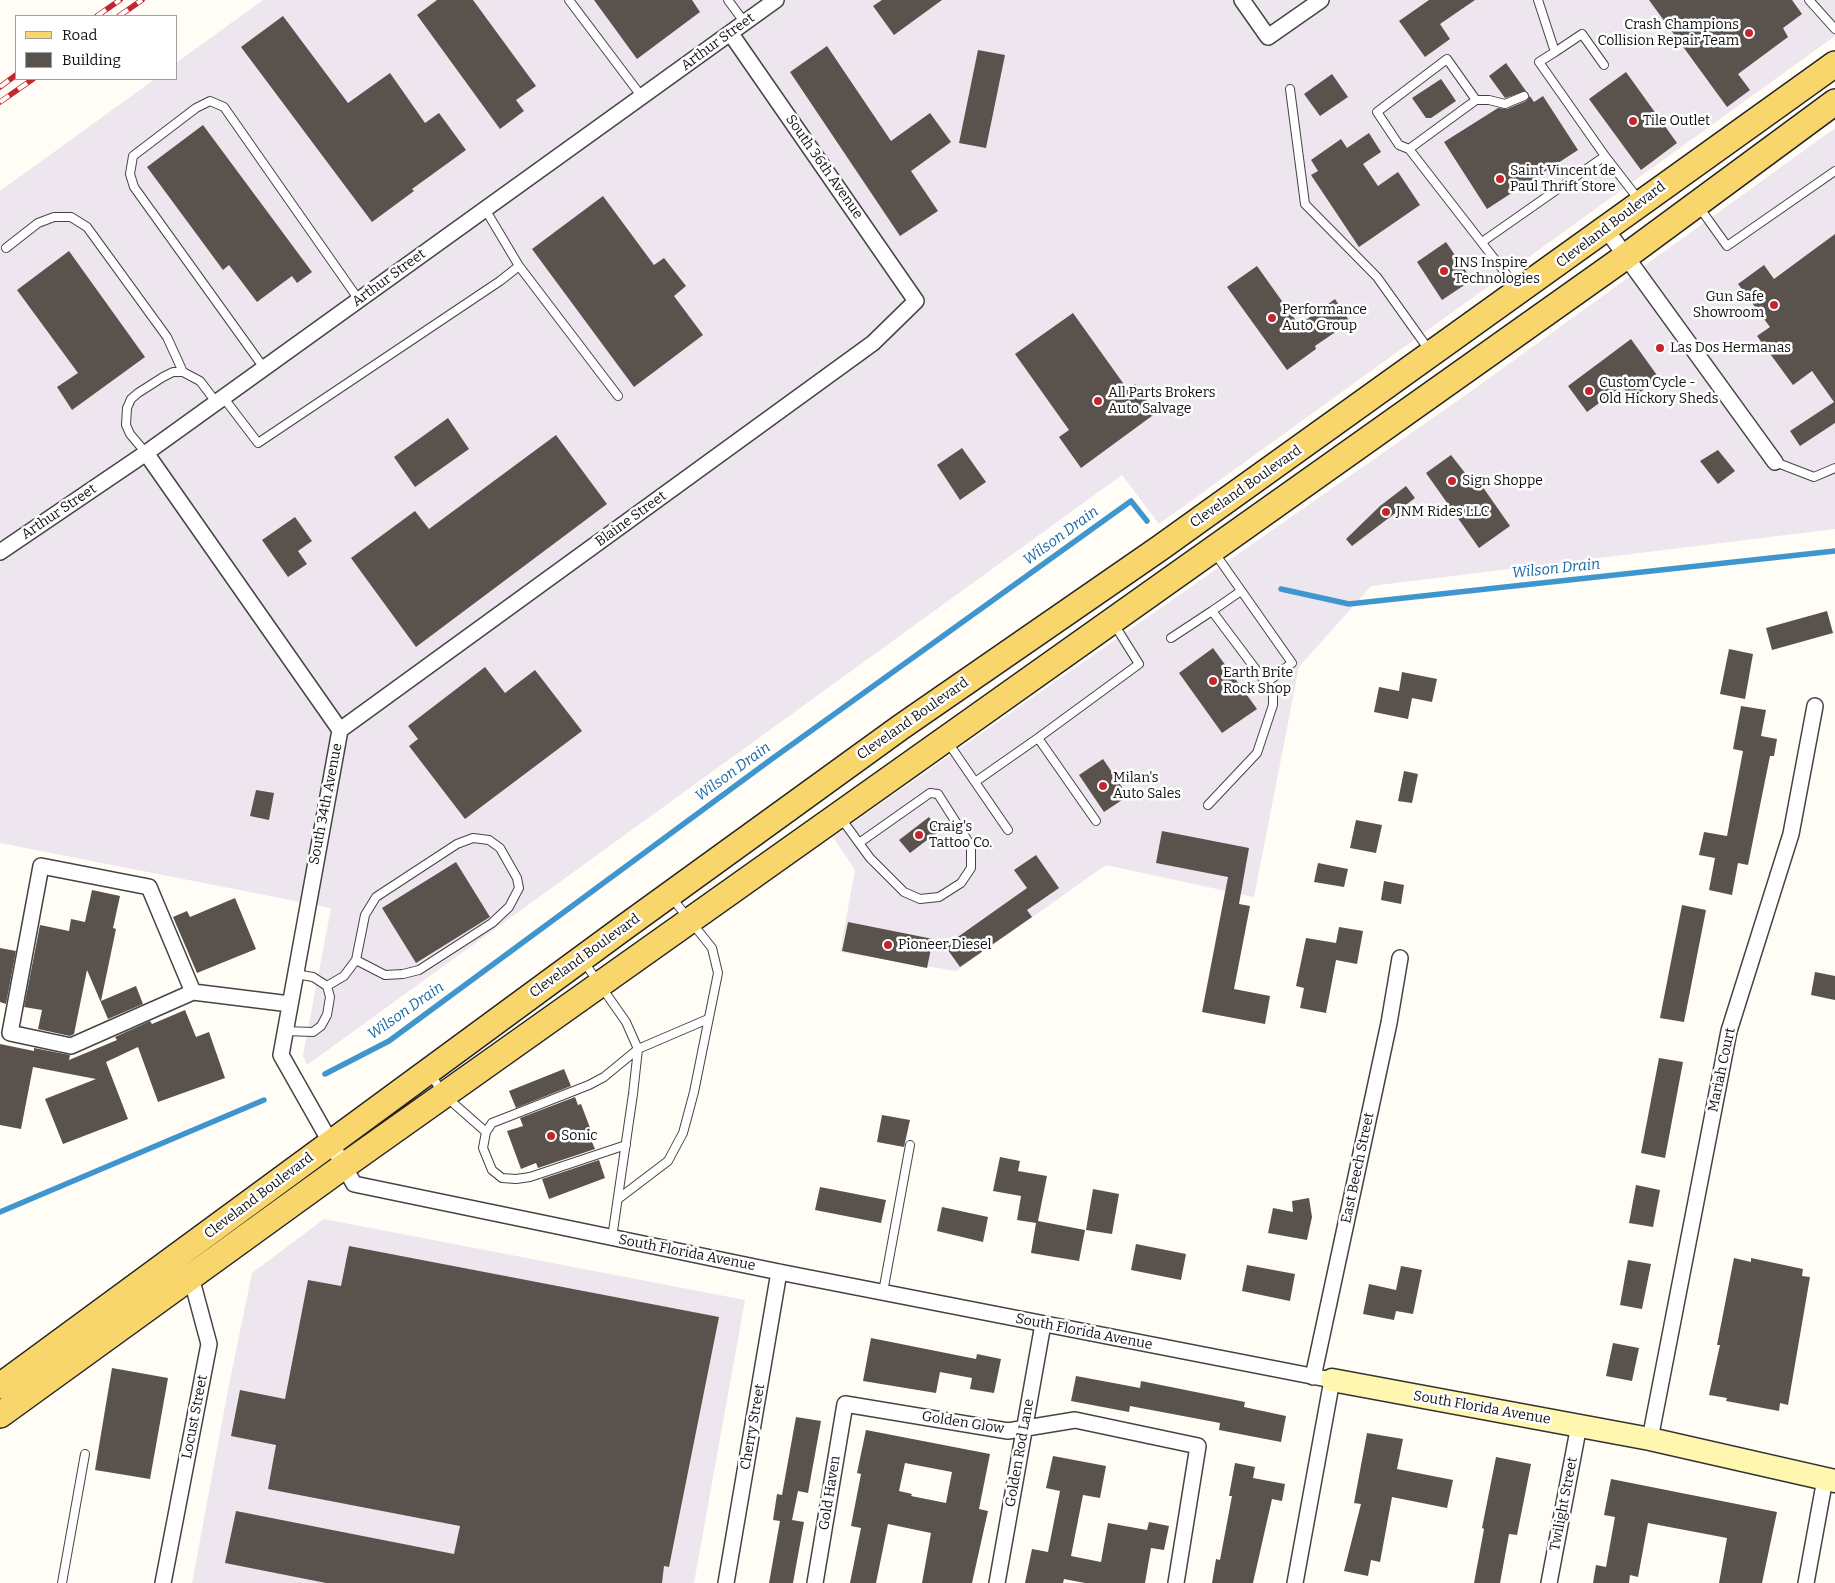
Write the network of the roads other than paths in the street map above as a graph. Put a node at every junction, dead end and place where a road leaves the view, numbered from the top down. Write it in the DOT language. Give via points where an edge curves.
graph roads {
  1 [pos="569,0"];
  2 [pos="728,0"];
  3 [pos="776,0"];
  4 [pos="1242,0"];
  5 [pos="1321,0"];
  6 [pos="1538,0"];
  7 [pos="1809,0"];
  8 [pos="745,23"];
  9 [pos="1835,29"];
  10 [pos="731,34"];
  11 [pos="1555,52"];
  12 [pos="1835,64"];
  13 [pos="1604,65"];
  14 [pos="1290,89"];
  15 [pos="1524,96"];
  16 [pos="642,97"];
  17 [pos="1476,100"];
  18 [pos="1835,102"];
  19 [pos="1409,149"];
  20 [pos="1605,156"];
  21 [pos="1835,171"];
  22 [pos="1640,202"];
  23 [pos="1697,204"];
  24 [pos="485,209"];
  25 [pos="1606,229"];
  26 [pos="1482,242"];
  27 [pos="6,248"];
  28 [pos="1625,257"];
  29 [pos="519,266"];
  30 [pos="1520,292"];
  31 [pos="359,300"];
  32 [pos="916,301"];
  33 [pos="1433,354"];
  34 [pos="264,368"];
  35 [pos="183,372"];
  36 [pos="618,396"];
  37 [pos="220,400"];
  38 [pos="146,453"];
  39 [pos="1775,462"];
  40 [pos="1835,468"];
  41 [pos="1212,551"];
  42 [pos="0,552"];
  43 [pos="1241,591"];
  44 [pos="1212,611"];
  45 [pos="1112,622"];
  46 [pos="1171,638"];
  47 [pos="1266,682"];
  48 [pos="1814,706"];
  49 [pos="340,730"];
  50 [pos="1038,738"];
  51 [pos="945,740"];
  52 [pos="975,782"];
  53 [pos="1208,805"];
  54 [pos="838,816"];
  55 [pos="1096,821"];
  56 [pos="1008,830"];
  57 [pos="859,844"];
  58 [pos="669,894"];
  59 [pos="690,921"];
  60 [pos="582,958"];
  61 [pos="1400,958"];
  62 [pos="356,960"];
  63 [pos="295,974"];
  64 [pos="601,984"];
  65 [pos="327,986"];
  66 [pos="192,992"];
  67 [pos="290,1004"];
  68 [pos="708,1019"];
  69 [pos="285,1031"];
  70 [pos="638,1049"];
  71 [pos="428,1071"];
  72 [pos="444,1095"];
  73 [pos="486,1132"];
  74 [pos="330,1144"];
  75 [pos="626,1145"];
  76 [pos="910,1145"];
  77 [pos="344,1166"];
  78 [pos="618,1199"];
  79 [pos="612,1238"];
  80 [pos="177,1257"];
  81 [pos="780,1272"];
  82 [pos="192,1276"];
  83 [pos="882,1292"];
  84 [pos="1043,1324"];
  85 [pos="1322,1378"];
  86 [pos="0,1386"];
  87 [pos="845,1404"];
  88 [pos="0,1415"];
  89 [pos="1579,1425"];
  90 [pos="1025,1428"];
  91 [pos="1650,1438"];
  92 [pos="85,1454"];
  93 [pos="1830,1480"];
  94 [pos="62,1583"];
  95 [pos="163,1583"];
  96 [pos="726,1583"];
  97 [pos="815,1583"];
  98 [pos="997,1583"];
  99 [pos="1176,1583"];
  100 [pos="1295,1583"];
  101 [pos="1549,1583"];
  102 [pos="1806,1583"];
  1 -- 16 [label="lane"];
  2 -- 8 [label="lane"];
  3 -- 8 [label="street, Arthur Street"];
  4 -- 5 [label="street" via="1268,38"];
  6 -- 11 [label="lane"];
  7 -- 9 [label="lane"];
  8 -- 10 [label="street, Arthur Street"];
  10 -- 16 [label="street, Arthur Street"];
  10 -- 32 [label="street, South 36th Avenue"];
  11 -- 13 [label="lane" via="1582,34"];
  11 -- 20 [label="lane" via="1539,62"];
  12 -- 22 [label="main road, Cleveland Boulevard"];
  14 -- 33 [label="lane" via="1305,204 1378,277"];
  15 -- 17 [label="lane" via="1505,104"];
  16 -- 24 [label="street, Arthur Street"];
  17 -- 19 [label="lane"];
  17 -- 19 [label="lane" via="1447,59 1377,112 1399,145"];
  18 -- 23 [label="main road, Cleveland Boulevard"];
  19 -- 26 [label="lane"];
  20 -- 22 [label="lane"];
  20 -- 26 [label="lane"];
  21 -- 23 [label="lane" via="1728,246"];
  22 -- 25 [label="main road, Cleveland Boulevard"];
  23 -- 28 [label="main road, Cleveland Boulevard"];
  24 -- 29 [label="lane"];
  24 -- 31 [label="street, Arthur Street"];
  25 -- 28 [label="street"];
  25 -- 30 [label="main road, Cleveland Boulevard"];
  26 -- 30 [label="lane"];
  27 -- 35 [label="lane" via="38,223 54,217 71,218 87,227 167,337"];
  28 -- 39 [label="street"];
  28 -- 41 [label="main road, Cleveland Boulevard"];
  29 -- 36 [label="lane"];
  29 -- 37 [label="lane" via="258,443"];
  30 -- 33 [label="main road, Cleveland Boulevard"];
  31 -- 34 [label="street, Arthur Street"];
  31 -- 34 [label="lane" via="224,107 210,102 196,108 133,156 130,174 134,187"];
  32 -- 49 [label="street, Blaine Street" via="873,344"];
  33 -- 58 [label="main road, Cleveland Boulevard"];
  34 -- 37 [label="street, Arthur Street"];
  35 -- 37 [label="lane" via="200,381"];
  35 -- 38 [label="lane" via="164,376 131,399 126,425"];
  37 -- 38 [label="street, Arthur Street"];
  38 -- 42 [label="street, Arthur Street"];
  38 -- 49 [label="street, South 34th Avenue"];
  39 -- 40 [label="lane" via="1814,477"];
  41 -- 43 [label="lane"];
  41 -- 45 [label="main road, Cleveland Boulevard"];
  43 -- 44 [label="lane"];
  43 -- 47 [label="lane" via="1292,663"];
  44 -- 46 [label="lane"];
  44 -- 47 [label="lane"];
  45 -- 50 [label="lane" via="1139,664"];
  45 -- 51 [label="main road, Cleveland Boulevard"];
  47 -- 53 [label="lane" via="1273,693 1274,705 1256,753"];
  48 -- 91 [label="street, Mariah Court" via="1790,834 1729,1031"];
  49 -- 63 [label="street, South 34th Avenue"];
  50 -- 52 [label="lane"];
  50 -- 55 [label="lane"];
  51 -- 52 [label="lane"];
  51 -- 54 [label="main road, Cleveland Boulevard"];
  52 -- 56 [label="lane"];
  54 -- 57 [label="lane"];
  54 -- 59 [label="main road, Cleveland Boulevard"];
  57 -- 57 [label="lane" via="904,892 920,899 939,897 961,883 972,868 971,846 938,794 930,793"];
  58 -- 59 [label="lane"];
  58 -- 60 [label="main road, Cleveland Boulevard"];
  59 -- 64 [label="main road, Cleveland Boulevard"];
  59 -- 68 [label="lane" via="712,948 718,973"];
  60 -- 64 [label="lane"];
  60 -- 71 [label="main road, Cleveland Boulevard"];
  61 -- 85 [label="street, East Beech Street"];
  62 -- 62 [label="lane" via="365,914 376,897 457,844 473,838 489,840 500,848 520,888 509,907 492,923 419,970 385,975"];
  62 -- 65 [label="lane" via="344,976"];
  63 -- 65 [label="lane" via="313,977"];
  63 -- 67 [label="street, South 34th Avenue"];
  64 -- 70 [label="lane" via="626,1022"];
  64 -- 72 [label="main road, Cleveland Boulevard"];
  65 -- 69 [label="lane" via="330,997 321,1026 313,1032"];
  66 -- 66 [label="street" via="71,1046 10,1033 41,866 149,887"];
  66 -- 67 [label="street"];
  67 -- 69 [label="street, South 34th Avenue"];
  68 -- 70 [label="lane"];
  68 -- 78 [label="lane" via="683,1132 668,1161"];
  69 -- 74 [label="street, South 34th Avenue" via="281,1055"];
  70 -- 73 [label="lane" via="604,1077 505,1117 492,1124"];
  70 -- 75 [label="lane"];
  71 -- 72 [label="lane"];
  71 -- 74 [label="main road, Cleveland Boulevard"];
  72 -- 73 [label="lane"];
  72 -- 77 [label="main road, Cleveland Boulevard"];
  73 -- 75 [label="lane" via="483,1148 492,1170 502,1178 530,1177"];
  74 -- 77 [label="street, South 34th Avenue"];
  74 -- 80 [label="main road, Cleveland Boulevard"];
  75 -- 78 [label="lane"];
  76 -- 83 [label="lane"];
  77 -- 79 [label="street, South Florida Avenue" via="354,1184"];
  77 -- 82 [label="main road, Cleveland Boulevard"];
  78 -- 79 [label="lane"];
  79 -- 81 [label="street, South Florida Avenue"];
  80 -- 82 [label="street, Locust Street"];
  80 -- 86 [label="main road, Cleveland Boulevard"];
  81 -- 83 [label="street, South Florida Avenue"];
  81 -- 96 [label="street, Cherry Street"];
  82 -- 88 [label="main road, Cleveland Boulevard"];
  82 -- 95 [label="street, Locust Street" via="209,1344"];
  83 -- 84 [label="street, South Florida Avenue"];
  84 -- 85 [label="street, South Florida Avenue"];
  84 -- 90 [label="street, Golden Rod Lane"];
  85 -- 89 [label="street, South Florida Avenue"];
  85 -- 100 [label="street, East Beech Street"];
  87 -- 90 [label="street, Golden Glow" via="1008,1431"];
  87 -- 97 [label="street, Gold Haven"];
  89 -- 91 [label="street, South Florida Avenue"];
  89 -- 101 [label="street, Twilight Street"];
  90 -- 98 [label="street, Golden Rod Lane"];
  90 -- 99 [label="street, Golden Glow" via="1075,1420 1198,1446"];
  91 -- 93 [label="street, South Florida Avenue"];
  92 -- 94 [label="lane"];
  93 -- 102 [label="street"];
}
